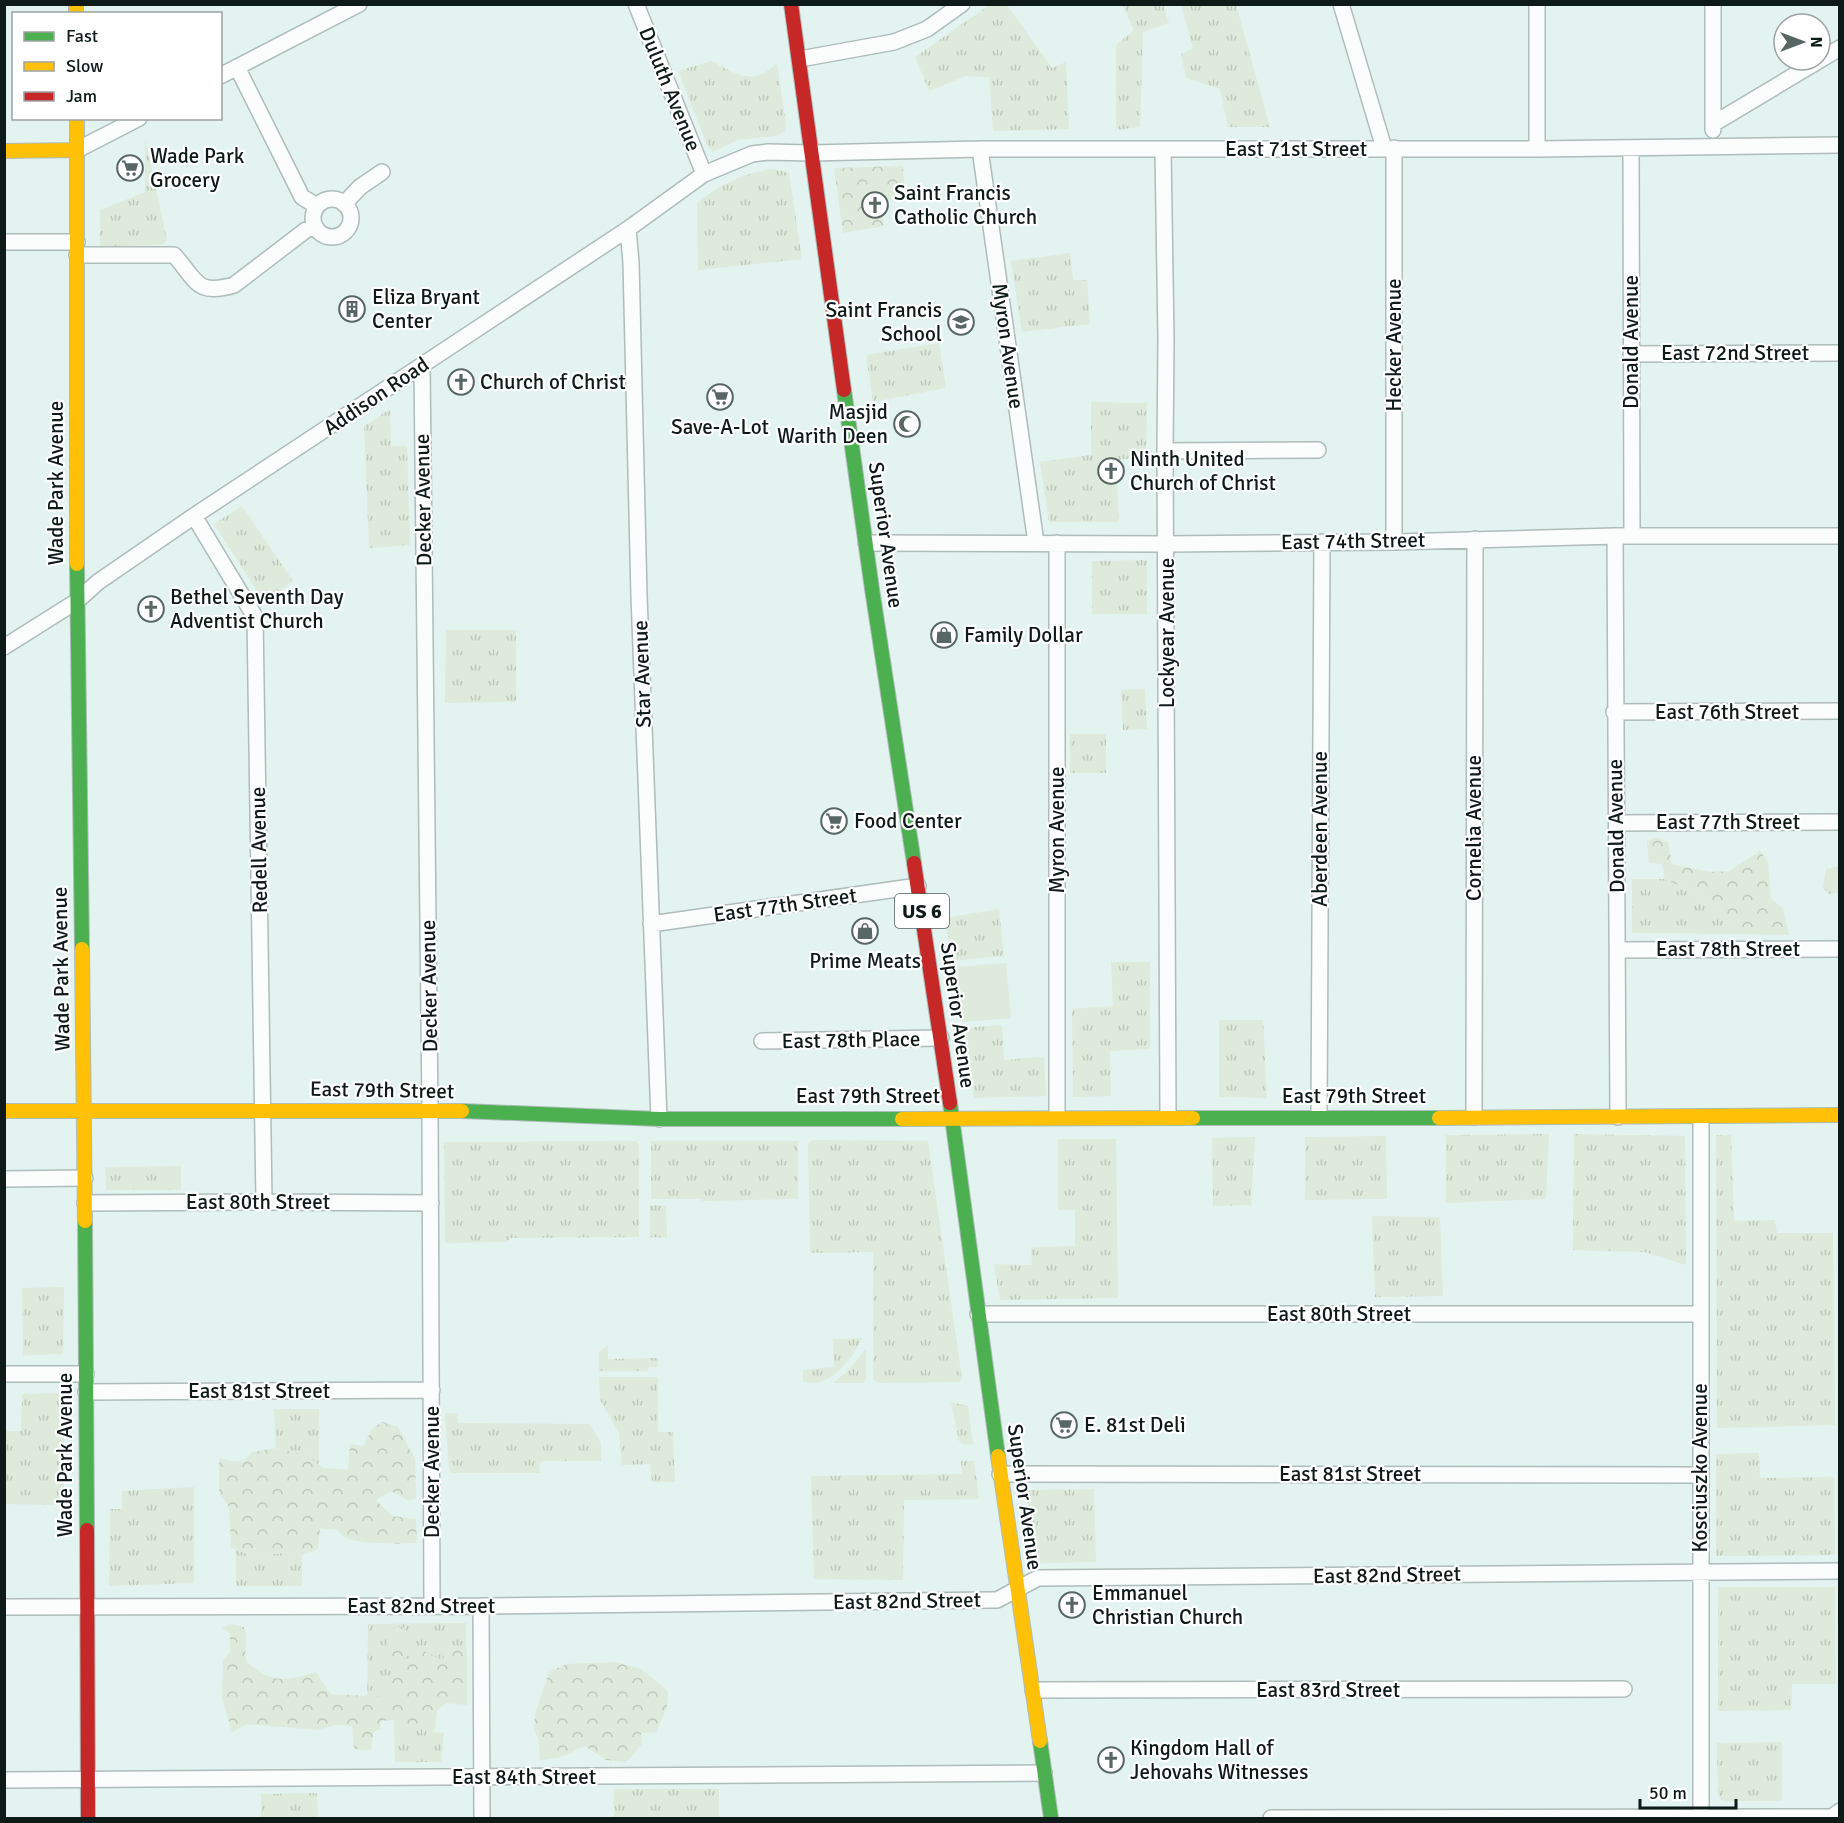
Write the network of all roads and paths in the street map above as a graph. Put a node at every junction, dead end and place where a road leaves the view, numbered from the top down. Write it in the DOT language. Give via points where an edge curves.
graph roads {
  1 [pos="359,4"];
  2 [pos="636,4"];
  3 [pos="791,4"];
  4 [pos="962,4"];
  5 [pos="1341,4"];
  6 [pos="1538,4"];
  7 [pos="1713,4"];
  8 [pos="1839,48"];
  9 [pos="800,58"];
  10 [pos="237,68"];
  11 [pos="222,75"];
  12 [pos="77,120"];
  13 [pos="135,120"];
  14 [pos="1713,124"];
  15 [pos="1839,145"];
  16 [pos="1713,146"];
  17 [pos="1389,148"];
  18 [pos="1631,148"];
  19 [pos="980,149"];
  20 [pos="1537,149"];
  21 [pos="77,150"];
  22 [pos="1163,150"];
  23 [pos="4,151"];
  24 [pos="811,153"];
  25 [pos="752,154"];
  26 [pos="382,172"];
  27 [pos="704,174"];
  28 [pos="344,204"];
  29 [pos="317,206"];
  30 [pos="315,227"];
  31 [pos="628,229"];
  32 [pos="4,242"];
  33 [pos="77,248"];
  34 [pos="1839,353"];
  35 [pos="1631,354"];
  36 [pos="422,365"];
  37 [pos="1318,450"];
  38 [pos="1165,451"];
  39 [pos="194,516"];
  40 [pos="1615,536"];
  41 [pos="1632,536"];
  42 [pos="1839,536"];
  43 [pos="1475,539"];
  44 [pos="1322,542"];
  45 [pos="1394,542"];
  46 [pos="866,543"];
  47 [pos="1036,543"];
  48 [pos="1057,543"];
  49 [pos="1166,544"];
  50 [pos="77,601"];
  51 [pos="4,647"];
  52 [pos="1839,711"];
  53 [pos="1614,712"];
  54 [pos="1839,822"];
  55 [pos="1617,823"];
  56 [pos="918,886"];
  57 [pos="651,924"];
  58 [pos="1839,949"];
  59 [pos="1617,950"];
  60 [pos="941,1038"];
  61 [pos="762,1041"];
  62 [pos="264,1110"];
  63 [pos="430,1110"];
  64 [pos="4,1111"];
  65 [pos="84,1111"];
  66 [pos="1839,1115"];
  67 [pos="1319,1116"];
  68 [pos="951,1117"];
  69 [pos="1057,1117"];
  70 [pos="1168,1117"];
  71 [pos="1474,1117"];
  72 [pos="1618,1117"];
  73 [pos="1701,1117"];
  74 [pos="659,1119"];
  75 [pos="85,1178"];
  76 [pos="4,1179"];
  77 [pos="264,1202"];
  78 [pos="85,1203"];
  79 [pos="431,1203"];
  80 [pos="978,1314"];
  81 [pos="1701,1314"];
  82 [pos="4,1374"];
  83 [pos="86,1374"];
  84 [pos="432,1390"];
  85 [pos="86,1392"];
  86 [pos="1000,1474"];
  87 [pos="1700,1475"];
  88 [pos="1700,1571"];
  89 [pos="1839,1571"];
  90 [pos="1017,1588"];
  91 [pos="87,1606"];
  92 [pos="432,1606"];
  93 [pos="481,1606"];
  94 [pos="4,1607"];
  95 [pos="1624,1689"];
  96 [pos="1033,1690"];
  97 [pos="1044,1773"];
  98 [pos="482,1778"];
  99 [pos="88,1779"];
  100 [pos="4,1780"];
  101 [pos="1836,1814"];
  102 [pos="88,1818"];
  103 [pos="482,1818"];
  104 [pos="1051,1818"];
  105 [pos="1271,1818"];
  106 [pos="1701,1818"];
  1 -- 10 [label="street"];
  2 -- 27 [label="street, Duluth Avenue"];
  3 -- 9 [label="main road, Superior Avenue / US 6"];
  4 -- 9 [label="street" via="927,29 894,42"];
  5 -- 17 [label="street, Hecker Avenue"];
  6 -- 20 [label="street"];
  7 -- 14 [label="street"];
  8 -- 14 [label="street"];
  9 -- 24 [label="main road, Superior Avenue / US 6"];
  10 -- 11 [label="street"];
  10 -- 29 [label="street" via="302,196"];
  12 -- 21 [label="main road, Wade Park Avenue"];
  13 -- 21 [label="street"];
  14 -- 16 [label="street"];
  15 -- 16 [label="street, East 71st Street"];
  16 -- 18 [label="street, East 71st Street"];
  17 -- 20 [label="street, East 71st Street"];
  17 -- 22 [label="street, East 71st Street"];
  17 -- 45 [label="street, Hecker Avenue"];
  18 -- 20 [label="street, East 71st Street"];
  18 -- 35 [label="street, Donald Avenue"];
  19 -- 22 [label="street, East 71st Street"];
  19 -- 24 [label="street, East 71st Street"];
  19 -- 47 [label="street, Myron Avenue"];
  21 -- 23 [label="main road"];
  21 -- 33 [label="main road, Wade Park Avenue"];
  22 -- 38 [label="street, Lockyear Avenue"];
  24 -- 25 [label="street, East 71st Street"];
  24 -- 46 [label="main road, Superior Avenue / US 6"];
  25 -- 27 [label="street, Addison Road"];
  26 -- 28 [label="street"];
  27 -- 31 [label="street, Addison Road"];
  28 -- 29 [label="street" via="330,199"];
  28 -- 30 [label="street" via="351,217 341,236 326,237"];
  29 -- 30 [label="street" via="312,220"];
  30 -- 33 [label="street" via="234,285 222,289 204,289 194,282 174,255"];
  31 -- 36 [label="street, Addison Road"];
  31 -- 57 [label="street, Star Avenue"];
  32 -- 33 [label="street"];
  33 -- 50 [label="main road, Wade Park Avenue"];
  34 -- 35 [label="street, East 72nd Street"];
  35 -- 41 [label="street, Donald Avenue"];
  36 -- 39 [label="street, Addison Road"];
  36 -- 63 [label="street, Decker Avenue"];
  37 -- 38 [label="street"];
  38 -- 49 [label="street, Lockyear Avenue"];
  39 -- 50 [label="street, Addison Road" via="98,582"];
  39 -- 62 [label="street, Redell Avenue" via="255,617"];
  40 -- 41 [label="street, East 74th Street"];
  40 -- 43 [label="street, East 74th Street"];
  40 -- 53 [label="street, Donald Avenue"];
  41 -- 42 [label="street, East 74th Street"];
  43 -- 45 [label="street, East 74th Street"];
  43 -- 71 [label="street, Cornelia Avenue"];
  44 -- 45 [label="street, East 74th Street"];
  44 -- 49 [label="street, East 74th Street"];
  44 -- 67 [label="street, Aberdeen Avenue"];
  46 -- 47 [label="street, East 74th Street"];
  46 -- 56 [label="main road, Superior Avenue / US 6"];
  47 -- 48 [label="street, East 74th Street"];
  48 -- 49 [label="street, East 74th Street"];
  48 -- 69 [label="street, Myron Avenue"];
  49 -- 70 [label="street, Lockyear Avenue"];
  50 -- 51 [label="street, Addison Road"];
  50 -- 65 [label="main road, Wade Park Avenue"];
  52 -- 53 [label="street, East 76th Street"];
  53 -- 55 [label="street, Donald Avenue"];
  54 -- 55 [label="street, East 77th Street"];
  55 -- 59 [label="street, Donald Avenue"];
  56 -- 57 [label="street, East 77th Street"];
  56 -- 60 [label="main road, Superior Avenue / US 6"];
  57 -- 74 [label="street, Star Avenue"];
  58 -- 59 [label="street, East 78th Street"];
  59 -- 72 [label="street, Donald Avenue"];
  60 -- 61 [label="street, East 78th Place"];
  60 -- 68 [label="main road, Superior Avenue / US 6"];
  62 -- 63 [label="main road, East 79th Street"];
  62 -- 65 [label="main road, East 79th Street"];
  62 -- 77 [label="street, Redell Avenue"];
  63 -- 74 [label="main road, East 79th Street"];
  63 -- 79 [label="street, Decker Avenue"];
  64 -- 65 [label="main road, East 79th Street"];
  65 -- 75 [label="main road, Wade Park Avenue"];
  66 -- 73 [label="main road, East 79th Street"];
  67 -- 70 [label="main road, East 79th Street"];
  67 -- 71 [label="main road, East 79th Street"];
  68 -- 69 [label="main road, East 79th Street"];
  68 -- 74 [label="main road, East 79th Street"];
  68 -- 80 [label="main road, Superior Avenue / US 6"];
  69 -- 70 [label="main road, East 79th Street"];
  71 -- 72 [label="main road, East 79th Street"];
  72 -- 73 [label="main road, East 79th Street"];
  73 -- 81 [label="street, Kosciuszko Avenue"];
  75 -- 76 [label="street"];
  75 -- 78 [label="main road, Wade Park Avenue"];
  77 -- 78 [label="street, East 80th Street"];
  77 -- 79 [label="street, East 80th Street"];
  78 -- 83 [label="main road, Wade Park Avenue"];
  79 -- 84 [label="street, Decker Avenue"];
  80 -- 81 [label="street, East 80th Street"];
  80 -- 86 [label="main road, Superior Avenue / US 6"];
  81 -- 87 [label="street, Kosciuszko Avenue"];
  82 -- 83 [label="street"];
  83 -- 85 [label="main road, Wade Park Avenue"];
  84 -- 85 [label="street, East 81st Street"];
  84 -- 92 [label="street, Decker Avenue"];
  85 -- 91 [label="main road, Wade Park Avenue"];
  86 -- 87 [label="street, East 81st Street"];
  86 -- 90 [label="main road, Superior Avenue / US 6"];
  87 -- 88 [label="street, Kosciuszko Avenue"];
  88 -- 89 [label="street, East 82nd Street"];
  88 -- 90 [label="street, East 82nd Street" via="1038,1578"];
  88 -- 106 [label="street, Kosciuszko Avenue"];
  90 -- 93 [label="street, East 82nd Street" via="997,1600"];
  90 -- 96 [label="main road, Superior Avenue / US 6"];
  91 -- 92 [label="street, East 82nd Street"];
  91 -- 94 [label="street, East 82nd Street"];
  91 -- 99 [label="main road, Wade Park Avenue"];
  92 -- 93 [label="street, East 82nd Street"];
  93 -- 98 [label="street"];
  95 -- 96 [label="street, East 83rd Street"];
  96 -- 97 [label="main road, Superior Avenue / US 6"];
  97 -- 98 [label="street, East 84th Street"];
  97 -- 104 [label="main road, Superior Avenue / US 6"];
  98 -- 99 [label="street, East 84th Street"];
  98 -- 103 [label="street"];
  99 -- 100 [label="street, East 84th Street"];
  99 -- 102 [label="main road, Wade Park Avenue"];
  101 -- 106 [label="street"];
  105 -- 106 [label="street"];
}
